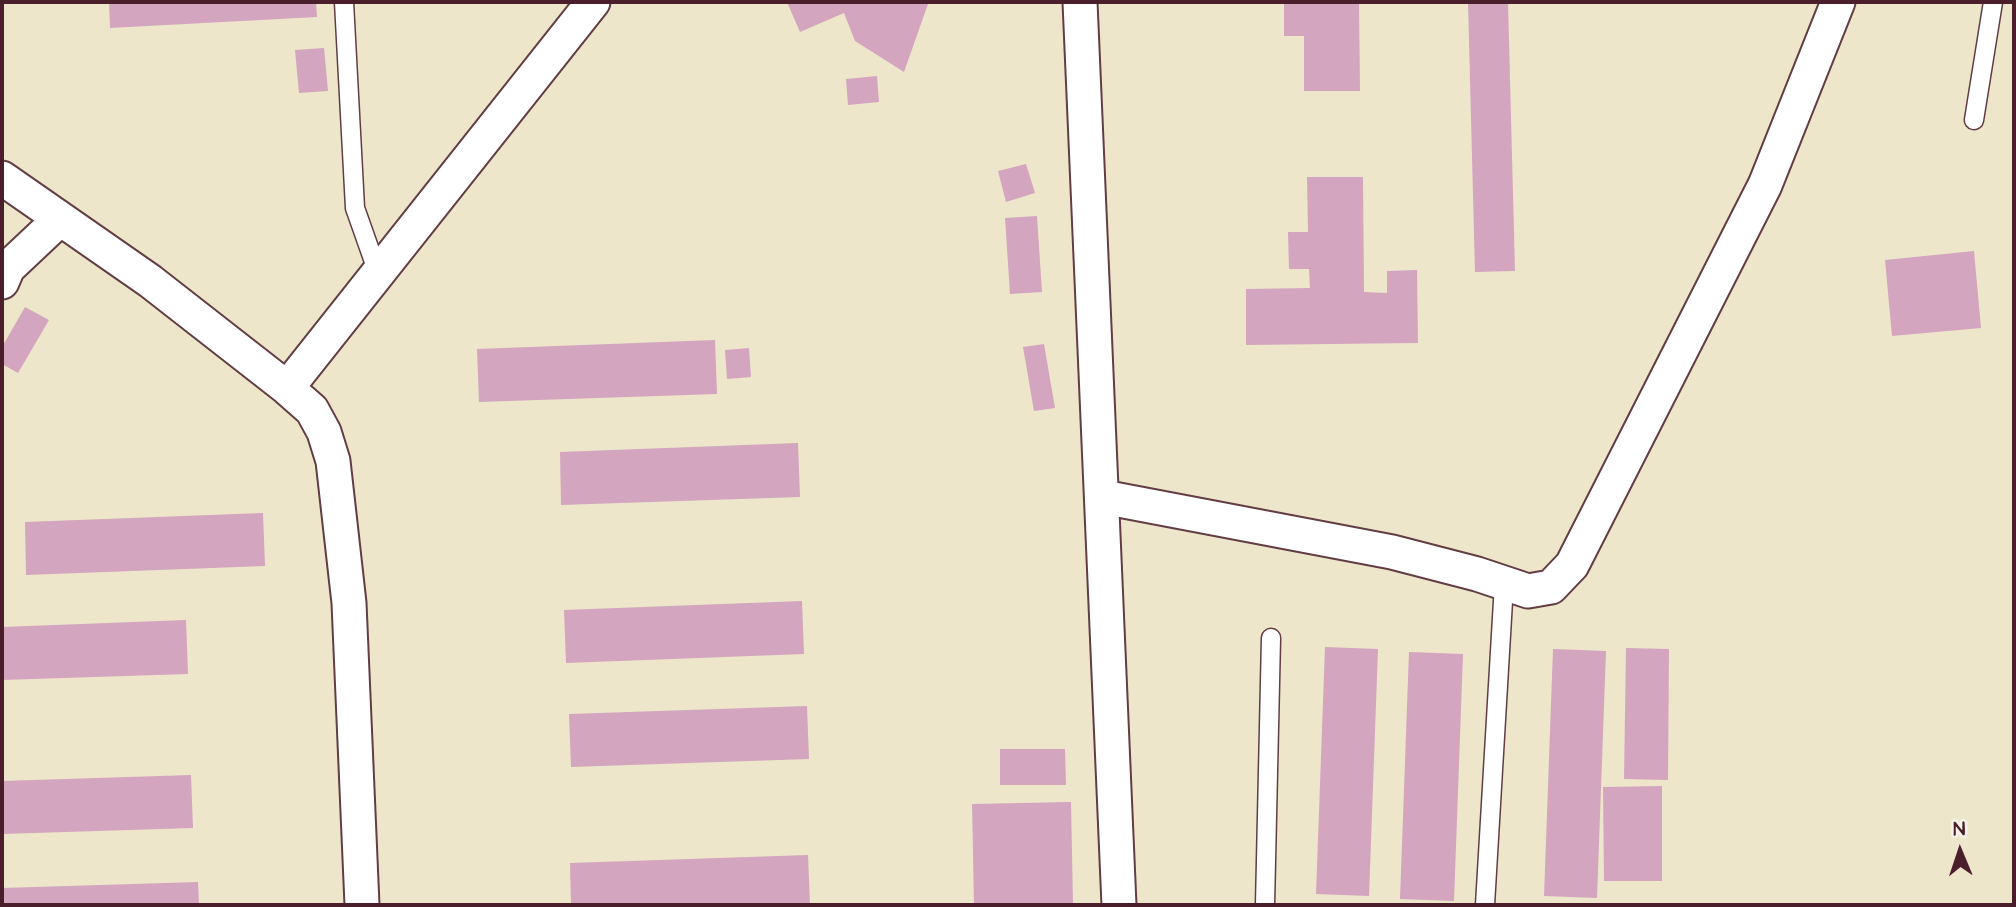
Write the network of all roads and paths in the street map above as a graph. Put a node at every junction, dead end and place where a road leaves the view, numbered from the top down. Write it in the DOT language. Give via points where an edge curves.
graph roads {
  1 [pos="344,2"];
  2 [pos="593,2"];
  3 [pos="1080,2"];
  4 [pos="1838,2"];
  5 [pos="1993,2"];
  6 [pos="1973,120"];
  7 [pos="2,178"];
  8 [pos="60,219"];
  9 [pos="378,273"];
  10 [pos="2,282"];
  11 [pos="287,388"];
  12 [pos="1103,497"];
  13 [pos="1504,584"];
  14 [pos="1271,638"];
  15 [pos="362,905"];
  16 [pos="1119,905"];
  17 [pos="1265,905"];
  18 [pos="1485,905"];
  1 -- 9 [label="lane" via="355,208"];
  2 -- 9 [label="street"];
  3 -- 12 [label="street"];
  4 -- 13 [label="street" via="1765,184 1572,565 1552,587 1528,591"];
  5 -- 6 [label="lane"];
  7 -- 8 [label="street"];
  8 -- 10 [label="street" via="8,268"];
  8 -- 11 [label="street" via="150,281"];
  9 -- 11 [label="street"];
  11 -- 15 [label="street" via="312,410 333,461 349,603"];
  12 -- 13 [label="street" via="1392,552"];
  12 -- 16 [label="street"];
  13 -- 18 [label="lane"];
  14 -- 17 [label="lane"];
}
